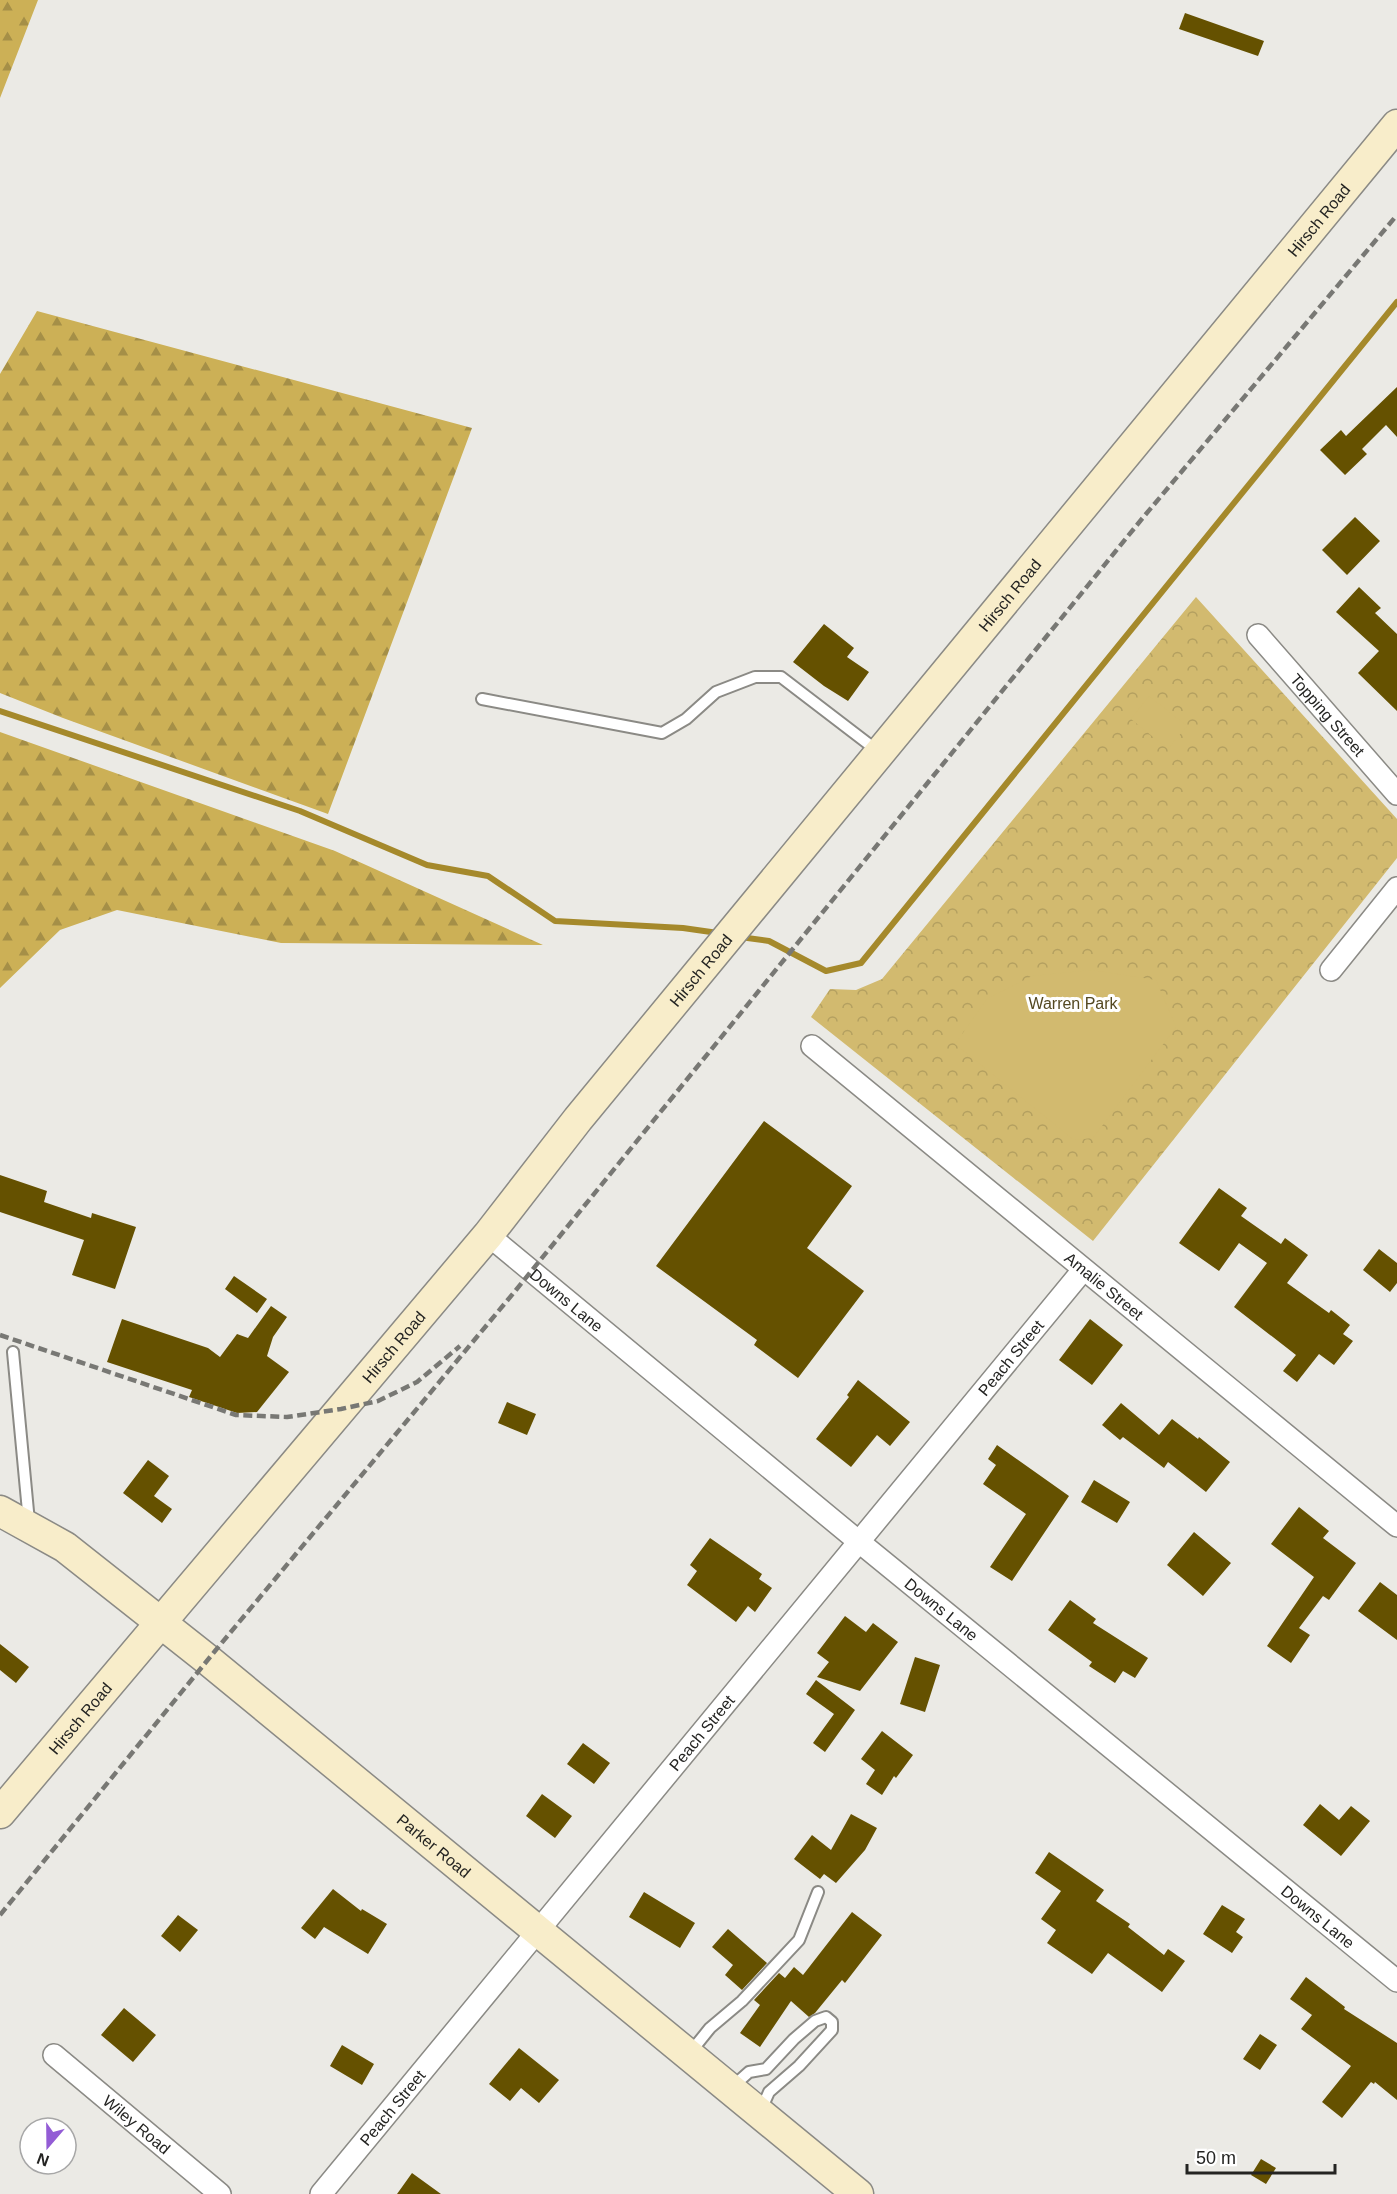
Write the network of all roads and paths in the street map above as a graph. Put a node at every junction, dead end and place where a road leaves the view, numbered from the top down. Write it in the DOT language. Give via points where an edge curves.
graph roads {
  1 [pos="1397,125"];
  2 [pos="1258,635"];
  3 [pos="482,699"];
  4 [pos="880,753"];
  5 [pos="1397,794"];
  6 [pos="1397,888"];
  7 [pos="1331,970"];
  8 [pos="812,1046"];
  9 [pos="488,1235"];
  10 [pos="1083,1270"];
  11 [pos="13,1352"];
  12 [pos="0,1510"];
  13 [pos="1397,1526"];
  14 [pos="29,1527"];
  15 [pos="858,1541"];
  16 [pos="161,1622"];
  17 [pos="0,1812"];
  18 [pos="818,1893"];
  19 [pos="536,1931"];
  20 [pos="1397,1982"];
  21 [pos="54,2055"];
  22 [pos="688,2055"];
  23 [pos="730,2089"];
  24 [pos="759,2113"];
  25 [pos="220,2194"];
  26 [pos="321,2194"];
  27 [pos="858,2194"];
  1 -- 4 [label="main road, Hirsch Road"];
  2 -- 5 [label="street, Topping Street"];
  3 -- 4 [label="lane" via="662,733 686,720 716,692 755,677 781,677"];
  4 -- 9 [label="main road, Hirsch Road" via="578,1119"];
  6 -- 7 [label="street"];
  8 -- 10 [label="street, Amalie Street"];
  9 -- 15 [label="street, Downs Lane"];
  9 -- 16 [label="main road, Hirsch Road"];
  10 -- 13 [label="street, Amalie Street"];
  10 -- 15 [label="street, Peach Street"];
  11 -- 14 [label="lane"];
  12 -- 14 [label="main road, Parker Road"];
  14 -- 16 [label="main road, Parker Road" via="65,1547"];
  15 -- 19 [label="street, Peach Street"];
  15 -- 20 [label="street, Downs Lane"];
  16 -- 17 [label="main road, Hirsch Road"];
  16 -- 19 [label="main road, Parker Road"];
  18 -- 22 [label="lane" via="799,1940"];
  19 -- 22 [label="main road, Parker Road"];
  19 -- 26 [label="street, Peach Street"];
  21 -- 25 [label="street, Wiley Road"];
  22 -- 23 [label="main road, Parker Road"];
  23 -- 24 [label="main road, Parker Road"];
  23 -- 24 [label="lane" via="749,2072 766,2069 794,2039 826,2017 832,2022 832,2030 769,2092"];
  24 -- 27 [label="main road, Parker Road"];
}
